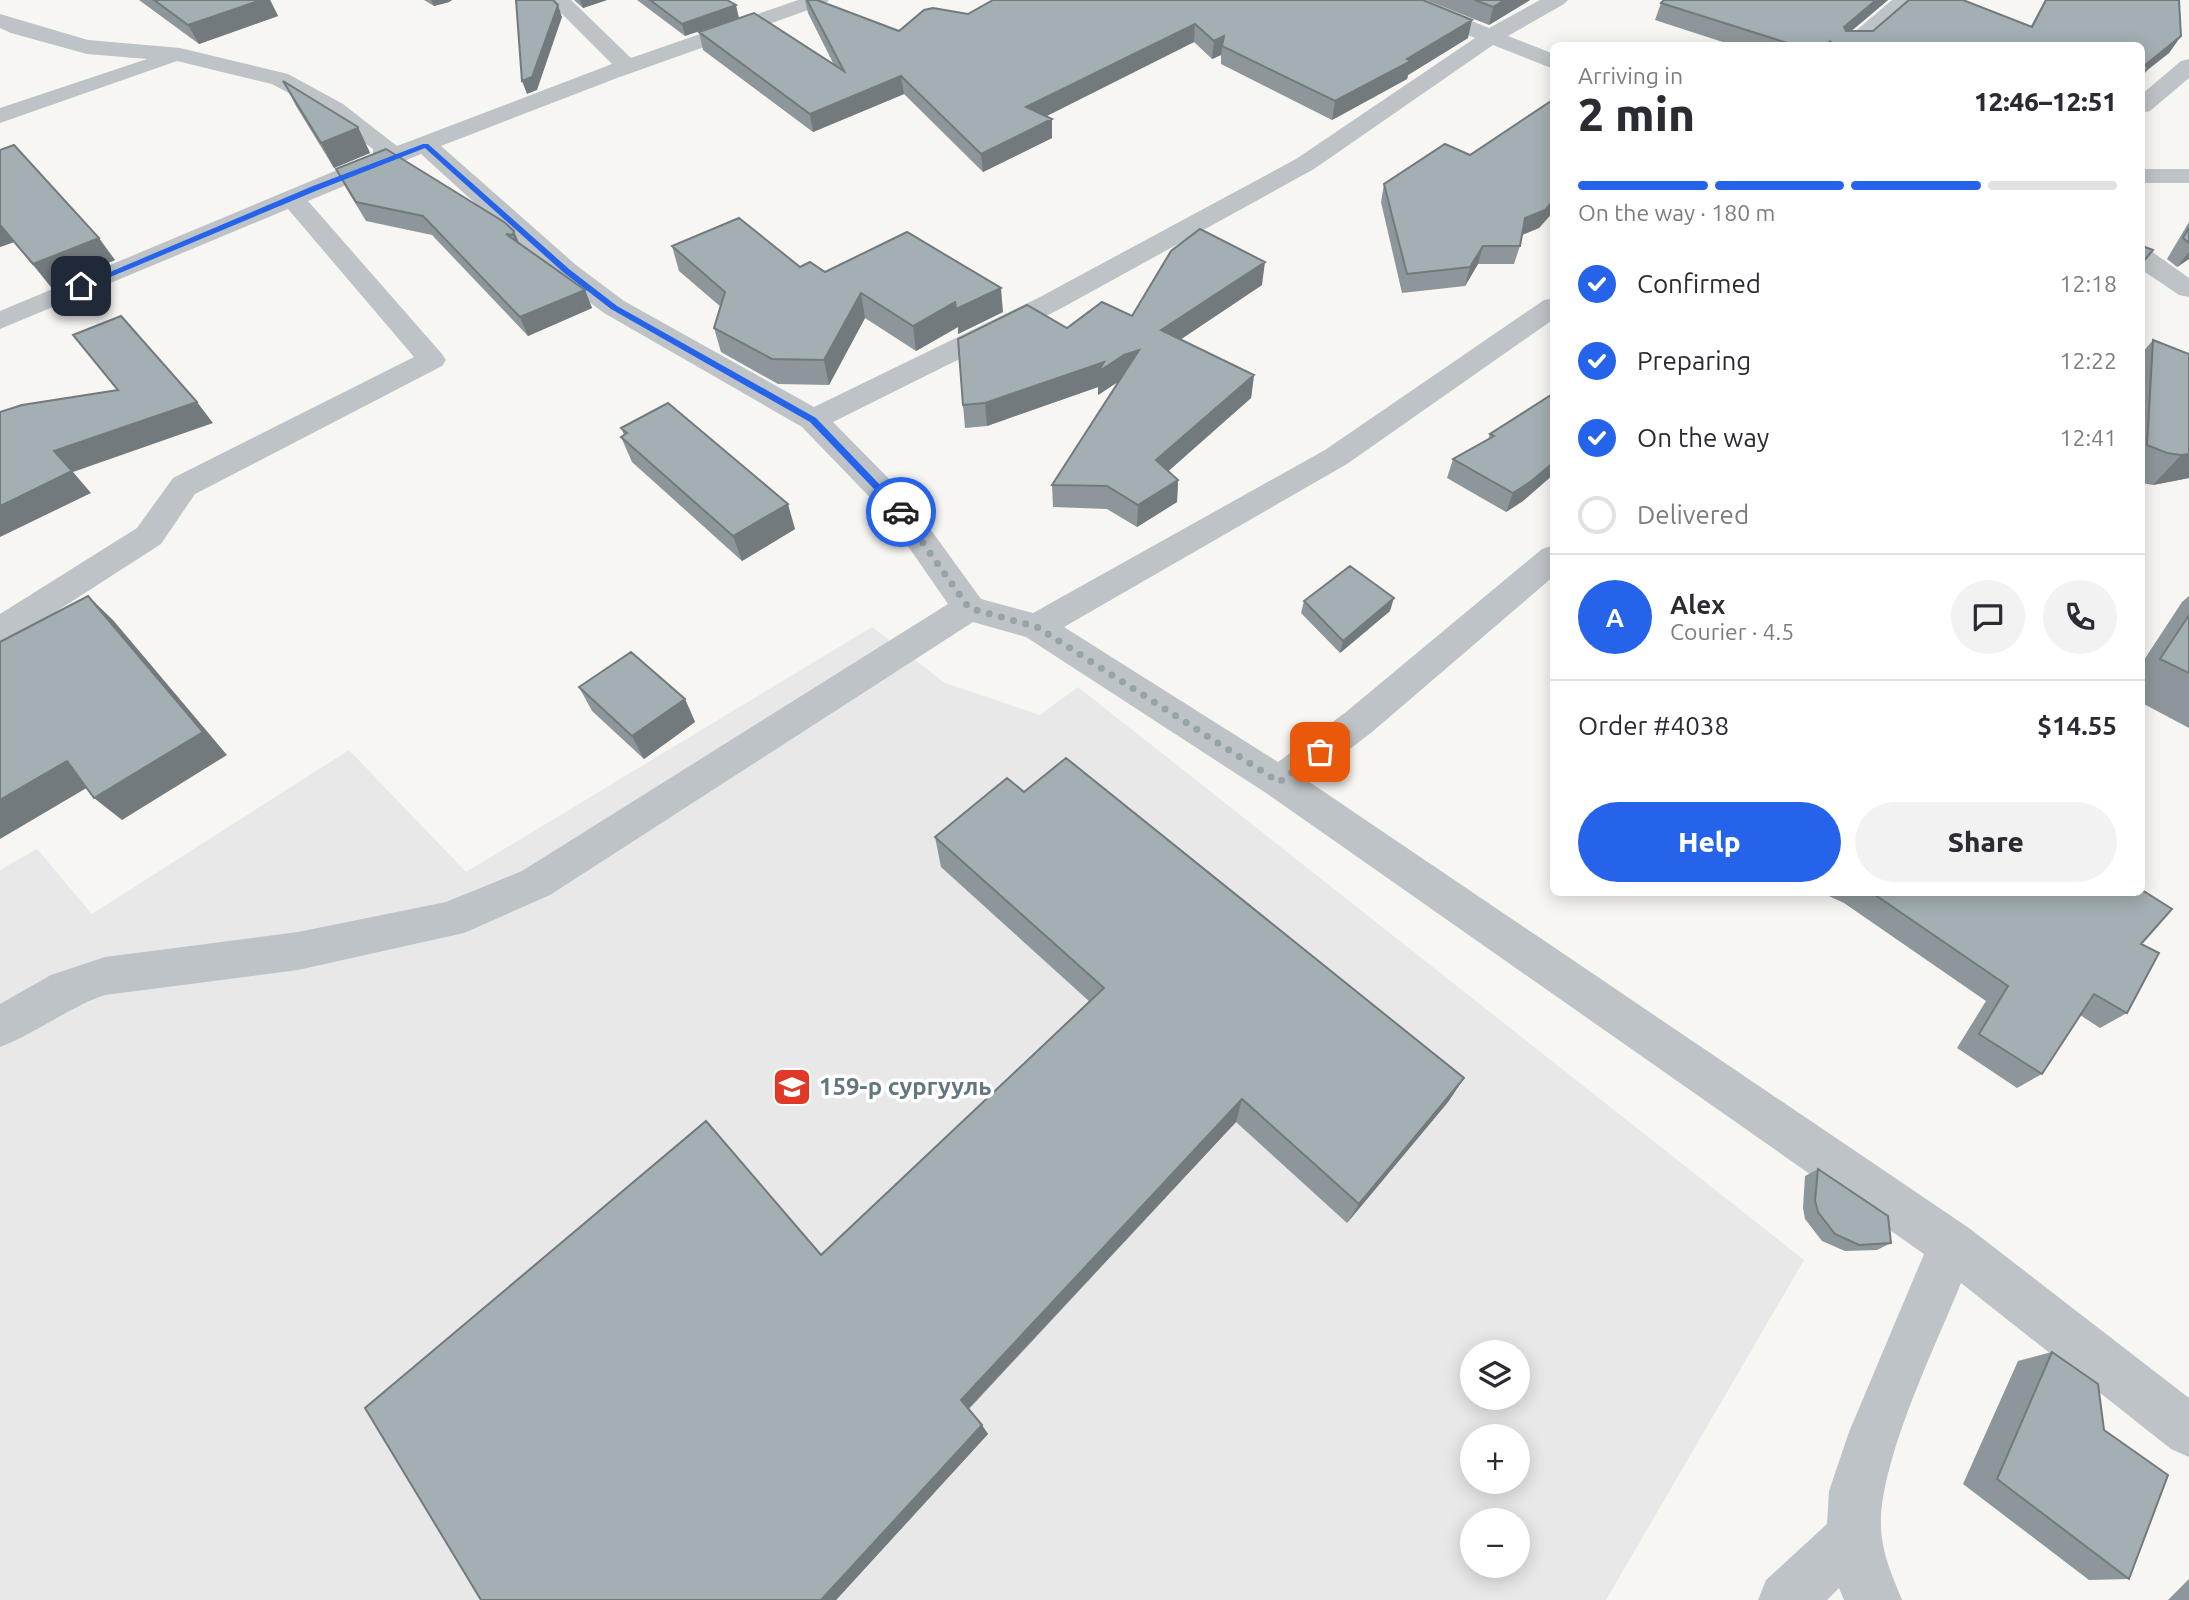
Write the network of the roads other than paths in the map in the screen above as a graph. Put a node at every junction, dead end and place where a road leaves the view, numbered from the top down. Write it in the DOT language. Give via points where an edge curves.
graph roads {
  1 [pos="559,0"];
  2 [pos="818,0"];
  3 [pos="1400,0"];
  4 [pos="1557,0"];
  5 [pos="1905,0"];
  6 [pos="0,20"];
  7 [pos="1492,38"];
  8 [pos="1854,42"];
  9 [pos="180,55"];
  10 [pos="1550,60"];
  11 [pos="2189,66"];
  12 [pos="627,67"];
  13 [pos="2145,103"];
  14 [pos="0,116"];
  15 [pos="426,145"];
  16 [pos="386,159"];
  17 [pos="2145,176"];
  18 [pos="2189,176"];
  19 [pos="292,198"];
  20 [pos="2145,259"];
  21 [pos="2189,289"];
  22 [pos="1550,309"];
  23 [pos="0,321"];
  24 [pos="813,420"];
  25 [pos="1550,560"];
  26 [pos="969,608"];
  27 [pos="1037,627"];
  28 [pos="0,631"];
  29 [pos="1279,782"];
  30 [pos="0,1027"];
  31 [pos="1951,1245"];
  32 [pos="2189,1431"];
  33 [pos="1854,1537"];
  34 [pos="1786,1600"];
  35 [pos="1874,1600"];
  1 -- 12 [label="street"];
  2 -- 12 [label="street"];
  3 -- 7 [label="street"];
  4 -- 7 [label="street"];
  5 -- 8 [label="street"];
  6 -- 9 [label="street" via="88,47"];
  7 -- 10 [label="street"];
  7 -- 24 [label="street" via="1305,164 1050,303"];
  9 -- 14 [label="street"];
  9 -- 16 [label="street" via="280,79 335,109 385,146"];
  11 -- 13 [label="street"];
  12 -- 15 [label="street"];
  15 -- 16 [label="street"];
  15 -- 24 [label="street" via="566,271 614,307"];
  16 -- 19 [label="street"];
  17 -- 18 [label="street"];
  19 -- 23 [label="street"];
  19 -- 28 [label="street" via="432,360 184,486 149,536"];
  20 -- 21 [label="street"];
  22 -- 27 [label="street" via="1336,457"];
  24 -- 26 [label="street" via="896,505"];
  25 -- 29 [label="street" via="1359,722"];
  26 -- 27 [label="street"];
  26 -- 30 [label="street" via="536,883 474,910 449,920 298,951 106,976 66,989"];
  27 -- 29 [label="street"];
  29 -- 31 [label="street"];
  31 -- 32 [label="street"];
  31 -- 33 [label="street" via="1875,1432 1856,1491"];
  33 -- 34 [label="street"];
  33 -- 35 [label="street"];
}
